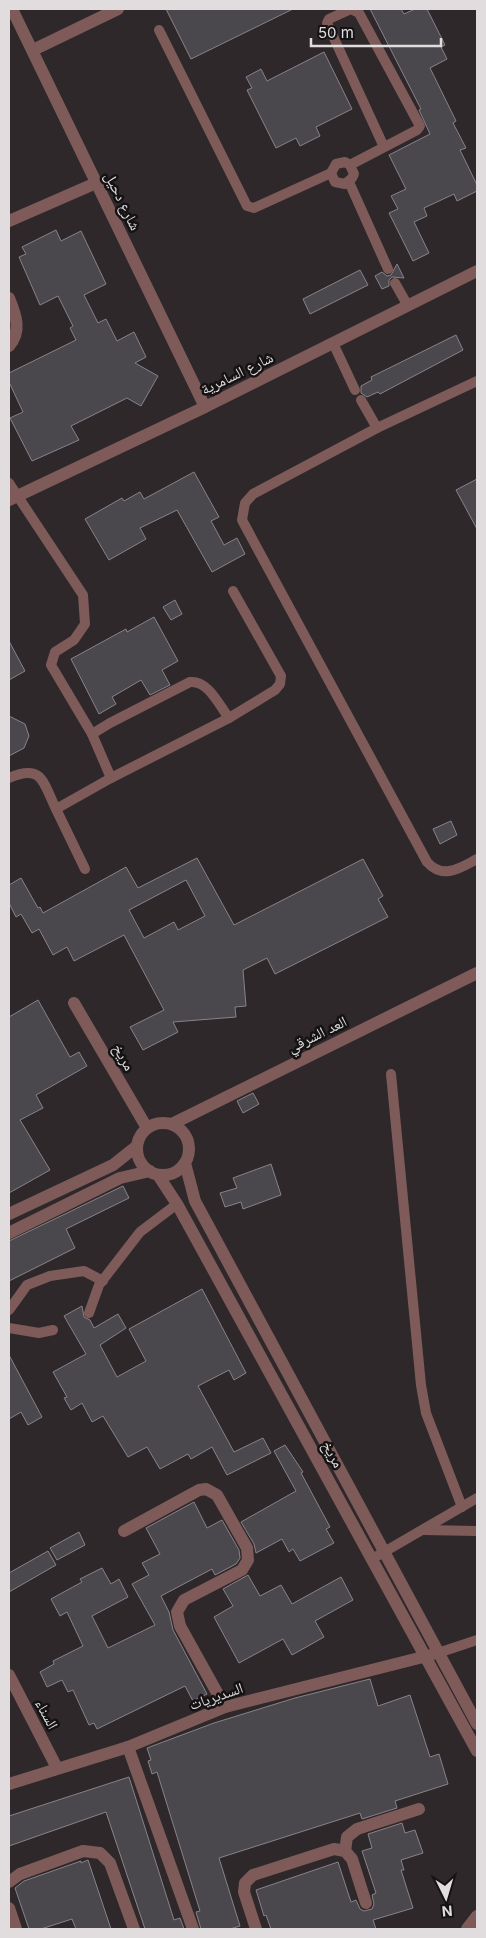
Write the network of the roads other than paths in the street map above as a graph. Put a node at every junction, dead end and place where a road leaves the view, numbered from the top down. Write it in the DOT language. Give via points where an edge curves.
graph roads {
  1 [pos="12,9"];
  2 [pos="118,9"];
  3 [pos="159,30"];
  4 [pos="33,50"];
  5 [pos="384,147"];
  6 [pos="350,165"];
  7 [pos="331,173"];
  8 [pos="349,182"];
  9 [pos="96,183"];
  10 [pos="9,221"];
  11 [pos="388,269"];
  12 [pos="477,272"];
  13 [pos="395,283"];
  14 [pos="9,298"];
  15 [pos="408,306"];
  16 [pos="333,344"];
  17 [pos="9,346"];
  18 [pos="477,381"];
  19 [pos="355,390"];
  20 [pos="361,400"];
  21 [pos="205,407"];
  22 [pos="377,428"];
  23 [pos="9,483"];
  24 [pos="14,497"];
  25 [pos="233,591"];
  26 [pos="229,718"];
  27 [pos="92,734"];
  28 [pos="9,778"];
  29 [pos="111,778"];
  30 [pos="56,809"];
  31 [pos="477,859"];
  32 [pos="86,869"];
  33 [pos="477,973"];
  34 [pos="74,1003"];
  35 [pos="391,1074"];
  36 [pos="172,1124"];
  37 [pos="147,1128"];
  38 [pos="137,1146"];
  39 [pos="185,1163"];
  40 [pos="154,1173"];
  41 [pos="177,1204"];
  42 [pos="9,1214"];
  43 [pos="9,1232"];
  44 [pos="103,1281"];
  45 [pos="9,1310"];
  46 [pos="90,1313"];
  47 [pos="9,1328"];
  48 [pos="53,1330"];
  49 [pos="477,1498"];
  50 [pos="462,1507"];
  51 [pos="422,1530"];
  52 [pos="124,1531"];
  53 [pos="477,1531"];
  54 [pos="384,1552"];
  55 [pos="372,1559"];
  56 [pos="477,1640"];
  57 [pos="438,1653"];
  58 [pos="424,1658"];
  59 [pos="9,1675"];
  60 [pos="225,1707"];
  61 [pos="477,1724"];
  62 [pos="128,1747"];
  63 [pos="477,1751"];
  64 [pos="57,1768"];
  65 [pos="9,1784"];
  66 [pos="419,1809"];
  67 [pos="345,1850"];
  68 [pos="9,1882"];
  69 [pos="366,1903"];
  70 [pos="9,1908"];
  71 [pos="477,1916"];
  72 [pos="16,1929"];
  73 [pos="134,1929"];
  74 [pos="193,1929"];
  75 [pos="256,1929"];
  76 [pos="467,1929"];
  1 -- 4 [label="street, شارع دحيل"];
  2 -- 4 [label="street"];
  3 -- 7 [label="lane" via="247,206 254,208"];
  4 -- 9 [label="street, شارع دحيل"];
  5 -- 5 [label="lane" via="420,126 359,13 350,9 327,23"];
  5 -- 6 [label="lane"];
  6 -- 7 [label="lane" via="340,162"];
  6 -- 8 [label="lane" via="354,174"];
  7 -- 8 [label="lane" via="335,182"];
  8 -- 11 [label="lane"];
  9 -- 10 [label="street"];
  9 -- 21 [label="street, شارع دحيل"];
  12 -- 15 [label="street, شارع السامرية"];
  13 -- 15 [label="lane"];
  14 -- 17 [label="street" via="18,332"];
  15 -- 16 [label="street, شارع السامرية"];
  16 -- 19 [label="lane"];
  16 -- 21 [label="street, شارع السامرية"];
  18 -- 22 [label="lane"];
  20 -- 22 [label="lane"];
  21 -- 24 [label="street, شارع السامرية"];
  22 -- 31 [label="lane" via="253,494 246,503 242,520 427,862 442,872 453,871"];
  23 -- 24 [label="lane"];
  24 -- 27 [label="lane" via="83,594 85,624 74,640 55,652 51,665"];
  25 -- 26 [label="lane" via="281,676 275,690"];
  26 -- 27 [label="lane" via="204,684 197,681 110,722"];
  26 -- 29 [label="lane"];
  27 -- 29 [label="lane"];
  28 -- 30 [label="lane" via="32,771 39,776"];
  29 -- 30 [label="lane"];
  30 -- 32 [label="lane"];
  33 -- 36 [label="street, العد الشرقي"];
  34 -- 37 [label="street, مريخ"];
  35 -- 50 [label="lane" via="421,1385 426,1413"];
  36 -- 37 [label="street" via="159,1123"];
  36 -- 39 [label="street" via="187,1137 190,1150"];
  37 -- 38 [label="street"];
  38 -- 40 [label="street" via="141,1163"];
  38 -- 42 [label="street" via="113,1165"];
  39 -- 40 [label="street" via="176,1172"];
  39 -- 54 [label="street, مريخ" via="195,1201"];
  40 -- 41 [label="street, مريخ"];
  40 -- 43 [label="street" via="120,1178"];
  41 -- 44 [label="lane" via="140,1232"];
  41 -- 55 [label="street, مريخ"];
  44 -- 45 [label="lane" via="84,1271 50,1276 27,1285"];
  44 -- 46 [label="lane"];
  47 -- 48 [label="lane" via="39,1333"];
  49 -- 50 [label="lane"];
  50 -- 51 [label="lane"];
  51 -- 53 [label="lane"];
  51 -- 54 [label="lane"];
  52 -- 60 [label="street" via="199,1490 206,1489 217,1495 247,1548 248,1560 242,1570 184,1600 177,1612 180,1626"];
  54 -- 55 [label="lane"];
  54 -- 57 [label="street, مريخ"];
  55 -- 58 [label="street, مريخ"];
  56 -- 57 [label="lane"];
  57 -- 58 [label="street, السديريات"];
  57 -- 61 [label="street, مريخ"];
  58 -- 60 [label="street, السديريات"];
  58 -- 63 [label="street, مريخ"];
  59 -- 64 [label="street, السناء"];
  60 -- 62 [label="street, السديريات"];
  62 -- 64 [label="street, السديريات"];
  62 -- 74 [label="street"];
  64 -- 65 [label="street, السديريات"];
  66 -- 67 [label="street" via="357,1829 347,1837"];
  67 -- 69 [label="street" via="352,1859"];
  67 -- 75 [label="street" via="334,1849 253,1875 245,1883 244,1892"];
  68 -- 73 [label="street" via="20,1874 83,1851 100,1853 110,1863"];
  70 -- 72 [label="street"];
  71 -- 76 [label="street"];
}
